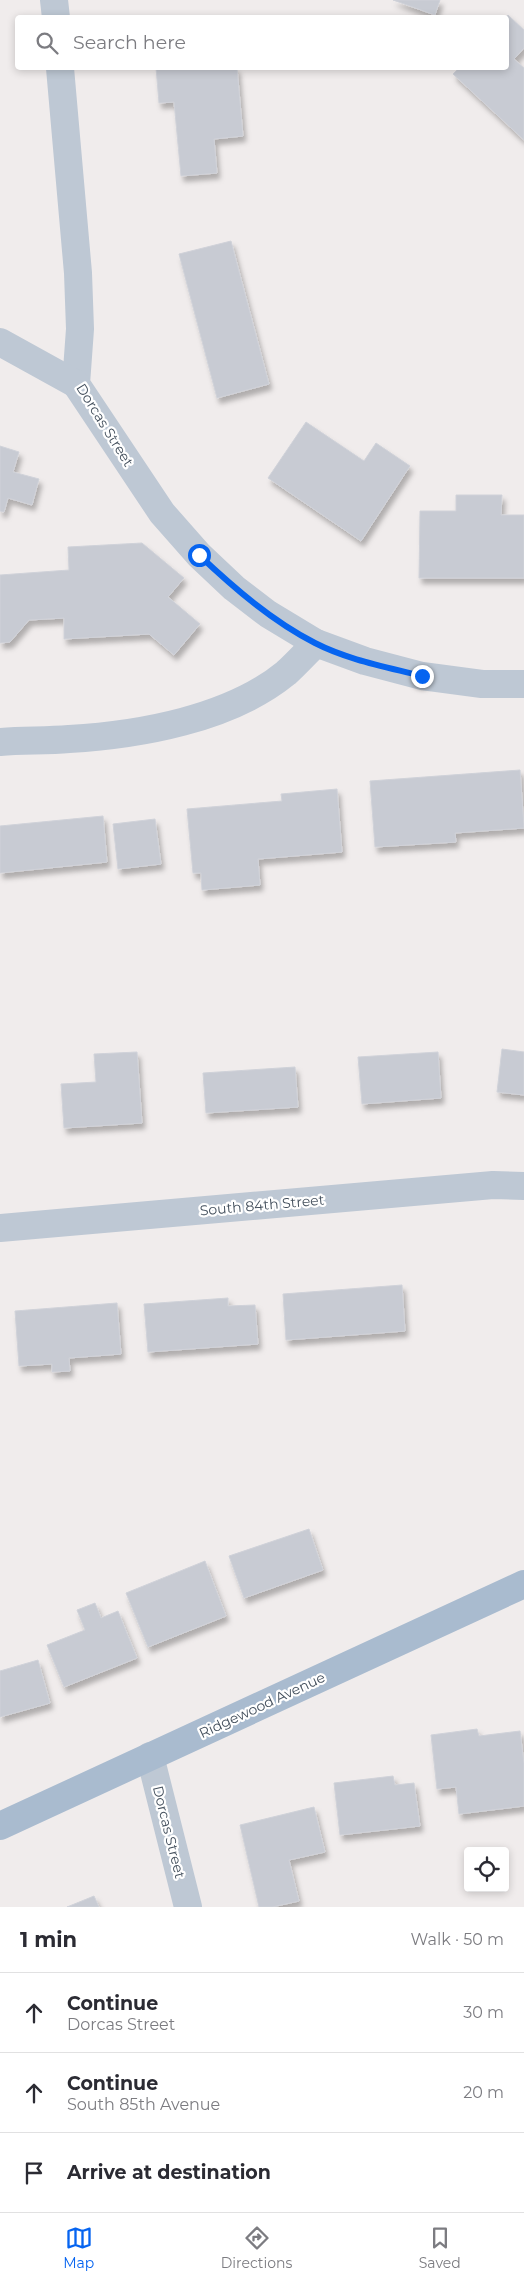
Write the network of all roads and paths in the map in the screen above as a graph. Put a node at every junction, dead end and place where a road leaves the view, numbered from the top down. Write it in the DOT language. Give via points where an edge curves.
graph roads {
  1 [pos="54,0"];
  2 [pos="56,15"];
  3 [pos="60,70"];
  4 [pos="0,342"];
  5 [pos="76,384"];
  6 [pos="316,643"];
  7 [pos="524,684"];
  8 [pos="0,742"];
  9 [pos="524,1186"];
  10 [pos="0,1228"];
  11 [pos="524,1584"];
  12 [pos="150,1756"];
  13 [pos="0,1826"];
  14 [pos="188,1907"];
  1 -- 2 [label="street"];
  3 -- 5 [label="street, Dorcas Street" via="79,292"];
  4 -- 5 [label="street"];
  5 -- 6 [label="street, Dorcas Street" via="162,513 199,555 234,588"];
  6 -- 7 [label="street, Dorcas Street" via="365,661 422,676 482,684"];
  6 -- 8 [label="street" via="285,673 251,695 184,722 135,732"];
  9 -- 10 [label="street, South 84th Street"];
  11 -- 12 [label="main road, Ridgewood Avenue"];
  12 -- 13 [label="main road, Ridgewood Avenue"];
  12 -- 14 [label="street, Dorcas Street"];
}
